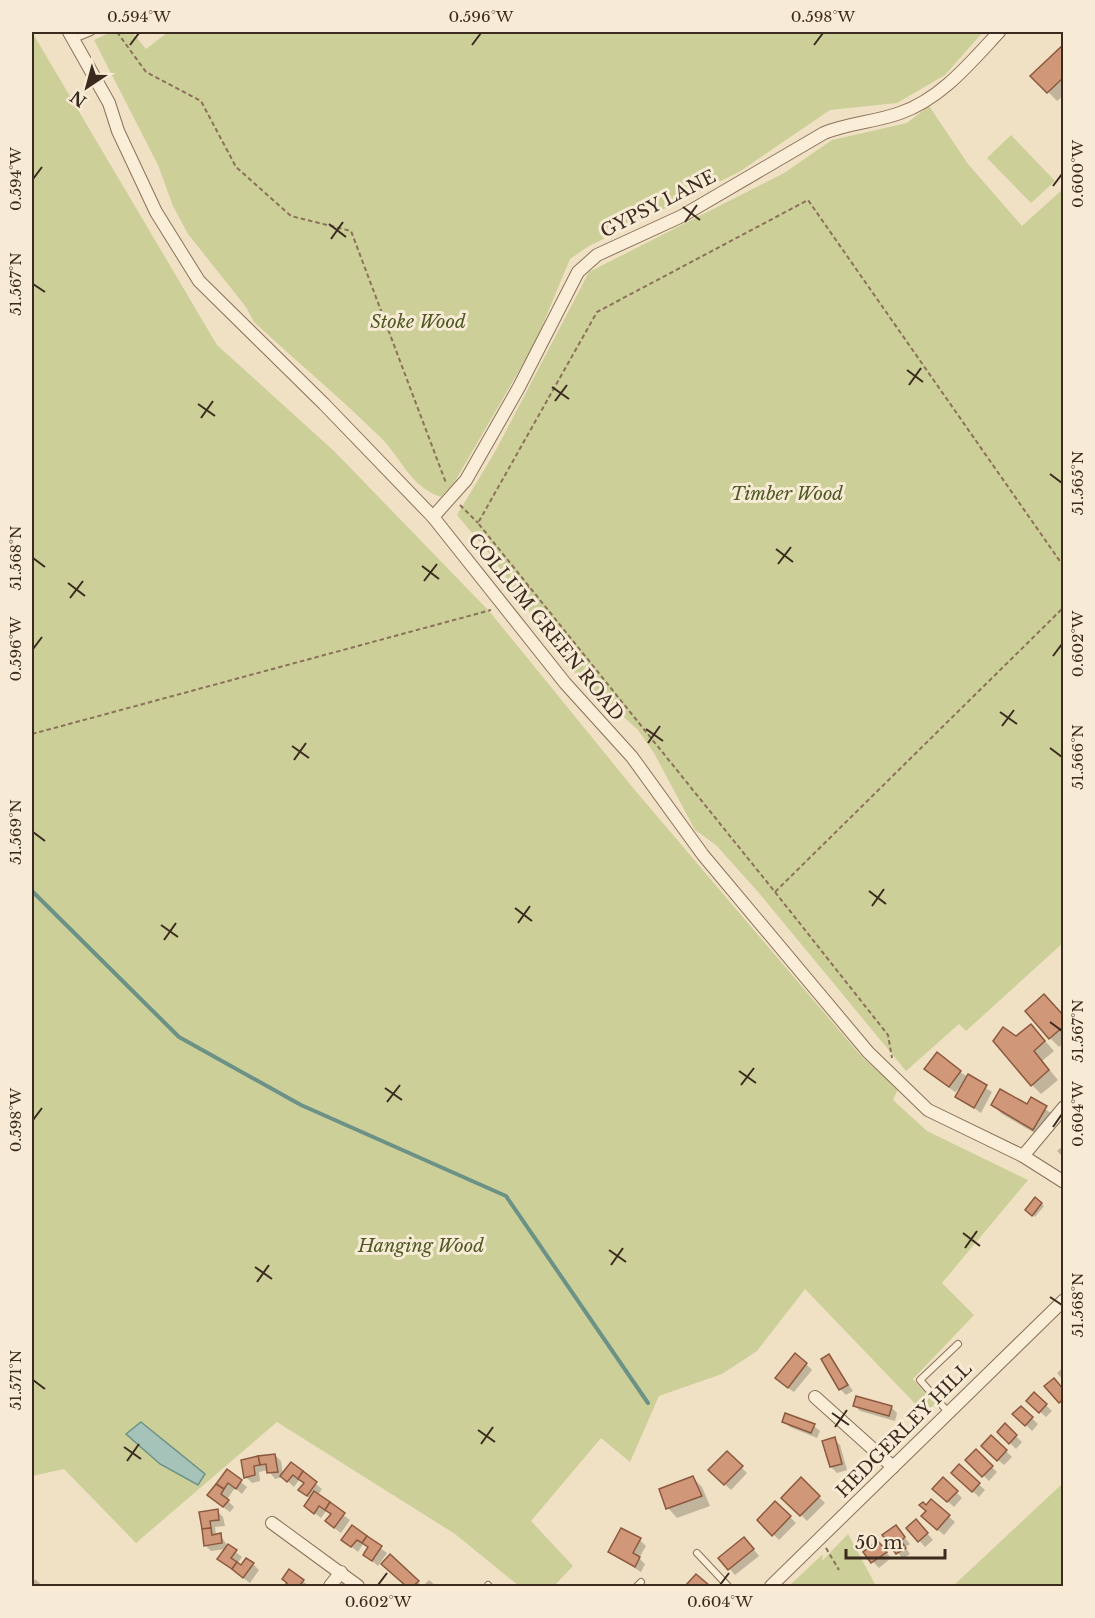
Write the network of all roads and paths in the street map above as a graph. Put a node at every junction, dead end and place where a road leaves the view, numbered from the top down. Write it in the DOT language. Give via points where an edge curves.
graph roads {
  1 [pos="91,32"];
  2 [pos="117,32"];
  3 [pos="999,32"];
  4 [pos="72,35"];
  5 [pos="452,498"];
  6 [pos="433,517"];
  7 [pos="478,523"];
  8 [pos="1064,567"];
  9 [pos="529,587"];
  10 [pos="504,603"];
  11 [pos="1064,608"];
  12 [pos="32,734"];
  13 [pos="775,892"];
  14 [pos="895,1079"];
  15 [pos="1064,1107"];
  16 [pos="1023,1156"];
  17 [pos="1064,1182"];
  18 [pos="1064,1300"];
  19 [pos="958,1344"];
  20 [pos="815,1397"];
  21 [pos="948,1412"];
  22 [pos="893,1467"];
  23 [pos="272,1523"];
  24 [pos="820,1538"];
  25 [pos="697,1553"];
  26 [pos="839,1570"];
  27 [pos="341,1572"];
  28 [pos="330,1587"];
  29 [pos="358,1587"];
  30 [pos="728,1587"];
  31 [pos="771,1587"];
  1 -- 4 [label="lane"];
  2 -- 5 [label="path" via="146,72 201,101 236,167 291,216 351,231"];
  3 -- 5 [label="street, GYPSY LANE" via="925,102 901,113 848,123 824,133 682,216 597,255 579,272 564,296 519,387"];
  4 -- 6 [label="street, COLLUM GREEN ROAD" via="109,103 156,212 200,281"];
  5 -- 6 [label="street, GYPSY LANE"];
  5 -- 7 [label="path"];
  6 -- 10 [label="street, COLLUM GREEN ROAD"];
  7 -- 8 [label="path" via="597,312 808,200"];
  7 -- 9 [label="path"];
  9 -- 10 [label="path"];
  9 -- 13 [label="path"];
  10 -- 12 [label="path" via="495,609 272,671"];
  10 -- 14 [label="street, COLLUM GREEN ROAD" via="565,683 632,757 703,855"];
  11 -- 13 [label="path"];
  13 -- 14 [label="path" via="888,1035"];
  14 -- 16 [label="street, COLLUM GREEN ROAD" via="928,1110"];
  15 -- 16 [label="street"];
  16 -- 17 [label="street, COLLUM GREEN ROAD"];
  18 -- 21 [label="street, HEDGERLEY HILL"];
  19 -- 21 [label="lane" via="920,1380"];
  20 -- 22 [label="street"];
  21 -- 22 [label="street, HEDGERLEY HILL"];
  22 -- 24 [label="street, HEDGERLEY HILL"];
  23 -- 27 [label="street"];
  24 -- 26 [label="path"];
  24 -- 31 [label="street, HEDGERLEY HILL"];
  25 -- 30 [label="lane"];
  27 -- 28 [label="street"];
  27 -- 29 [label="street"];
}
